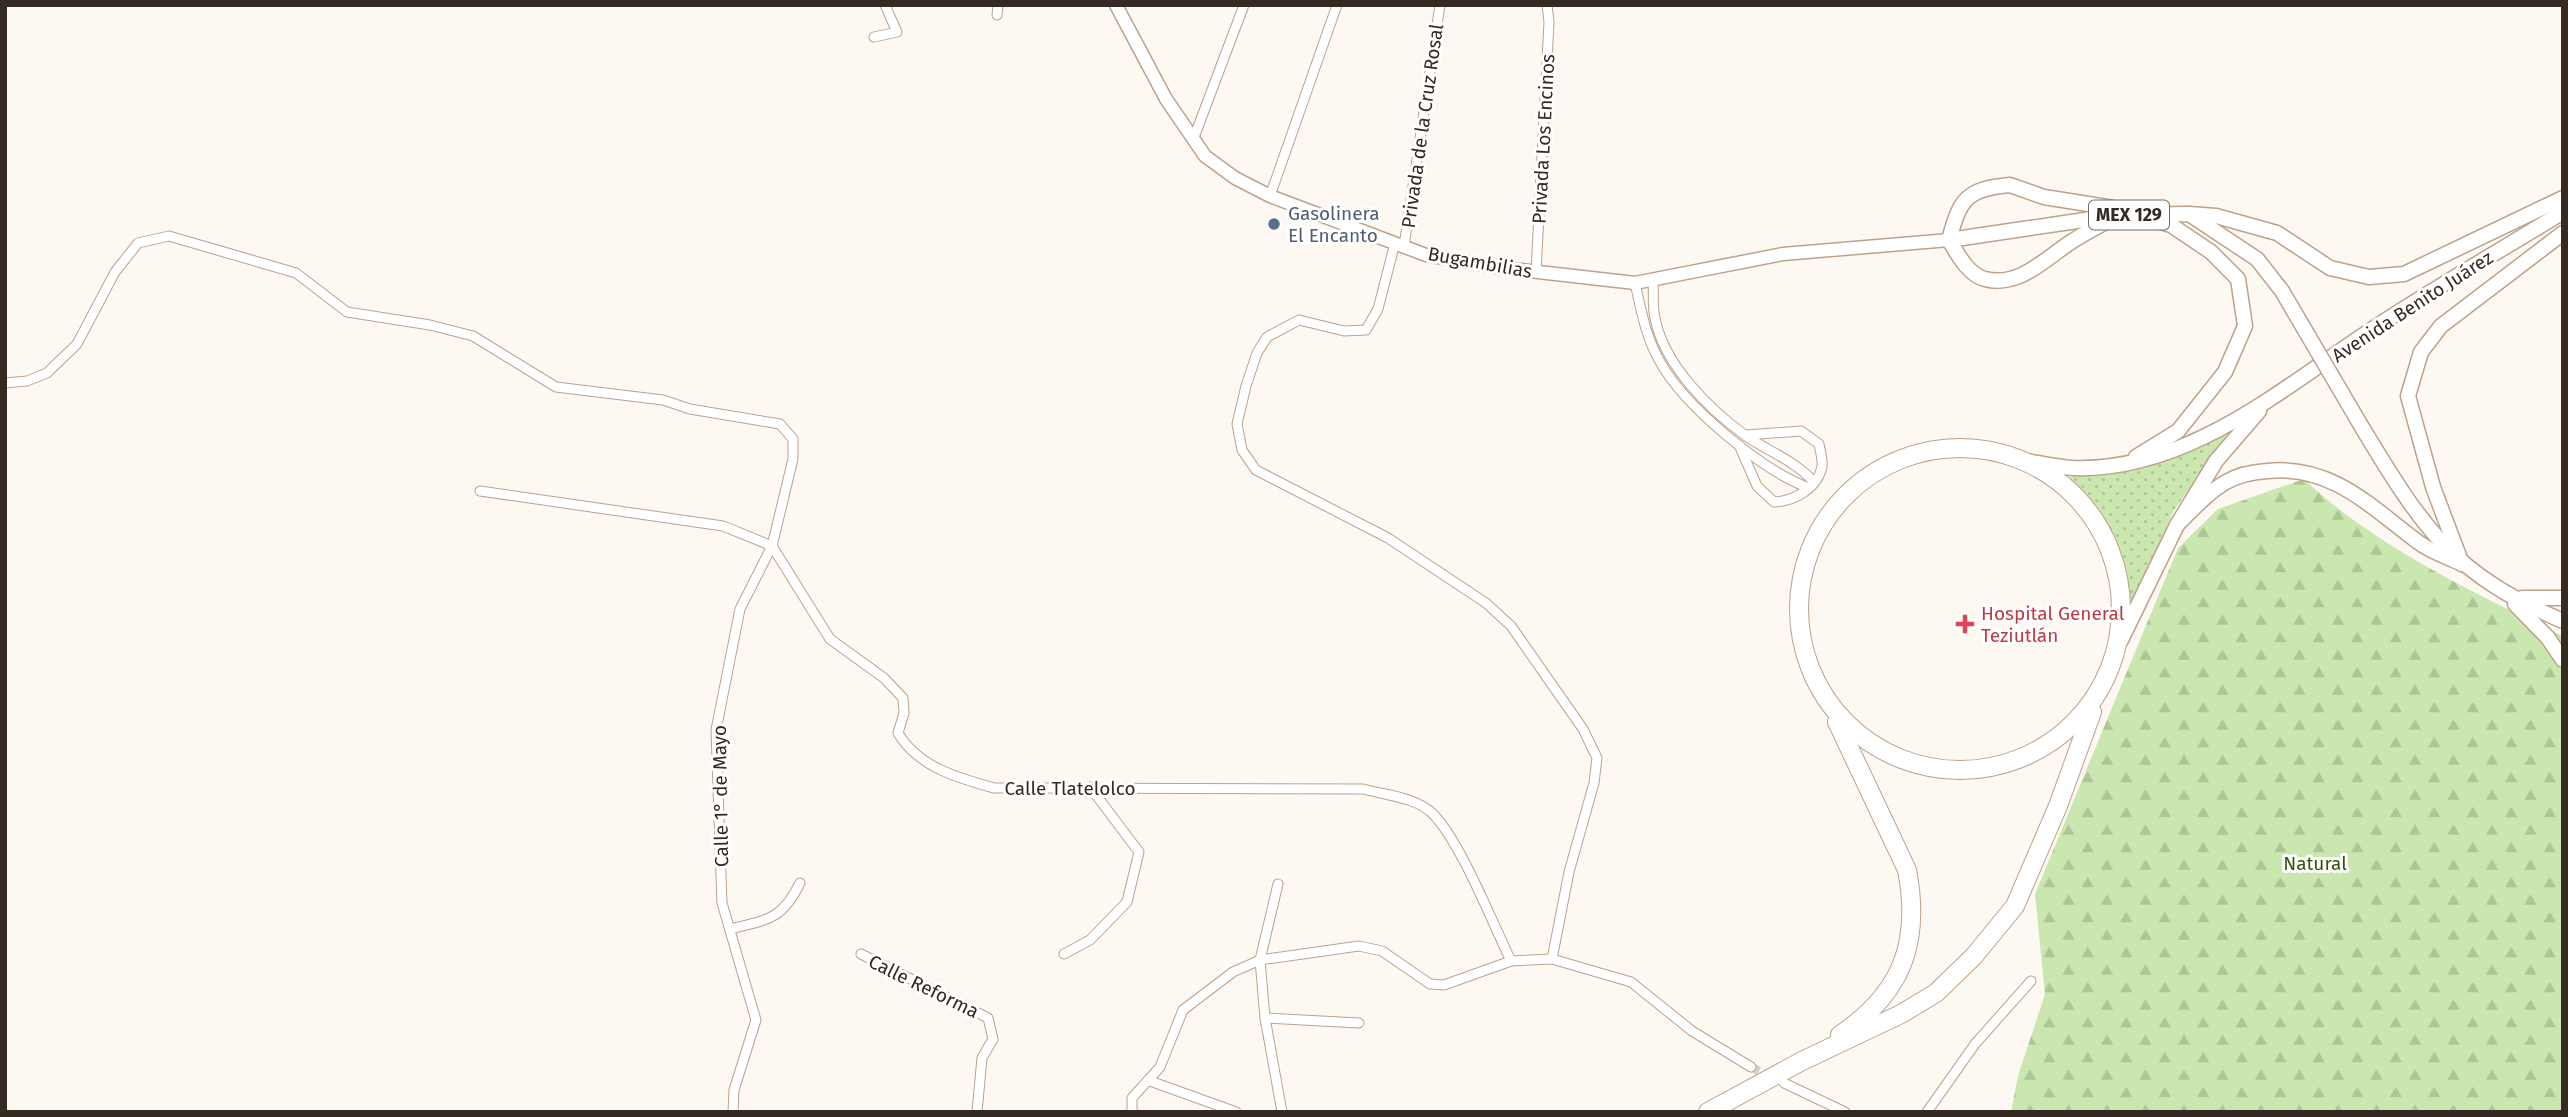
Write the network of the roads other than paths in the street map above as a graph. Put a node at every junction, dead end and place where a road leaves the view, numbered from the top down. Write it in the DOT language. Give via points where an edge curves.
graph roads {
  1 [pos="885,5"];
  2 [pos="1116,5"];
  3 [pos="1244,5"];
  4 [pos="1337,5"];
  5 [pos="1440,5"];
  6 [pos="1547,5"];
  7 [pos="874,37"];
  8 [pos="1193,140"];
  9 [pos="1270,196"];
  10 [pos="2563,198"];
  11 [pos="2563,212"];
  12 [pos="2189,214"];
  13 [pos="2118,215"];
  14 [pos="2137,215"];
  15 [pos="2563,233"];
  16 [pos="1949,240"];
  17 [pos="1399,245"];
  18 [pos="1536,272"];
  19 [pos="1653,280"];
  20 [pos="1635,284"];
  21 [pos="5,383"];
  22 [pos="2264,404"];
  23 [pos="1746,435"];
  24 [pos="1739,445"];
  25 [pos="2025,461"];
  26 [pos="2125,464"];
  27 [pos="1811,484"];
  28 [pos="480,491"];
  29 [pos="2177,525"];
  30 [pos="772,546"];
  31 [pos="2462,564"];
  32 [pos="2507,595"];
  33 [pos="2563,598"];
  34 [pos="2563,621"];
  35 [pos="2121,640"];
  36 [pos="2563,660"];
  37 [pos="1829,704"];
  38 [pos="2094,707"];
  39 [pos="1090,787"];
  40 [pos="800,883"];
  41 [pos="1278,884"];
  42 [pos="730,929"];
  43 [pos="861,954"];
  44 [pos="1064,954"];
  45 [pos="1552,959"];
  46 [pos="1260,960"];
  47 [pos="1511,961"];
  48 [pos="2031,981"];
  49 [pos="1265,1018"];
  50 [pos="1359,1023"];
  51 [pos="1802,1061"];
  52 [pos="1751,1067"];
  53 [pos="1150,1081"];
  54 [pos="1784,1083"];
  55 [pos="733,1112"];
  56 [pos="977,1112"];
  57 [pos="1132,1112"];
  58 [pos="1236,1112"];
  59 [pos="1282,1112"];
  60 [pos="1708,1112"];
  61 [pos="1846,1112"];
  62 [pos="1927,1112"];
  1 -- 7 [label="street" via="897,32"];
  2 -- 8 [label="main road, Bugambilias"];
  3 -- 8 [label="street"];
  4 -- 9 [label="street"];
  5 -- 17 [label="street, Privada de la Cruz Rosal"];
  6 -- 18 [label="street, Privada Los Encinos"];
  8 -- 9 [label="main road, Bugambilias" via="1205,156"];
  9 -- 17 [label="main road, Bugambilias"];
  10 -- 12 [label="main road" via="2404,274 2369,277 2330,268 2277,233 2216,216"];
  11 -- 22 [label="main road, Avenida Benito Juárez" via="2369,331"];
  12 -- 14 [label="main road, MEX 129"];
  12 -- 31 [label="main road, MEX 129, bridge" via="2257,259 2282,291 2421,521"];
  13 -- 14 [label="main road, MEX 129"];
  13 -- 16 [label="main road, MEX 129"];
  13 -- 16 [label="main road" via="2028,273 2009,279 1984,279 1966,266"];
  13 -- 16 [label="main road" via="2113,208 2044,197 2010,185 1981,188 1957,209"];
  14 -- 26 [label="main road" via="2171,225 2211,252 2238,279 2245,326 2225,372 2178,431"];
  15 -- 31 [label="main road" via="2441,326 2421,352 2408,396 2433,488"];
  16 -- 19 [label="main road, Bugambilias" via="1783,254"];
  17 -- 18 [label="main road, Bugambilias" via="1426,255"];
  17 -- 45 [label="street, Privada de la Cruz Rosal" via="1378,309 1366,330 1344,331 1299,320 1267,337 1237,424 1242,450 1256,470 1388,538 1486,603 1511,626 1583,729 1597,758 1594,783 1569,872"];
  18 -- 20 [label="main road, Bugambilias"];
  19 -- 20 [label="main road, Bugambilias"];
  19 -- 23 [label="street" via="1655,318 1670,355 1690,384"];
  20 -- 24 [label="street" via="1643,322 1659,361 1681,391"];
  21 -- 30 [label="street" via="47,373 77,344 116,272 138,243 169,236 296,273 347,312 473,336 556,387 663,400 780,424 793,439 793,459"];
  22 -- 26 [label="main road" via="2171,452"];
  22 -- 29 [label="main road" via="2216,461"];
  23 -- 27 [label="street" via="1804,471"];
  23 -- 27 [label="street" via="1801,431 1819,444 1822,467"];
  24 -- 27 [label="street"];
  24 -- 27 [label="street" via="1757,486 1774,502 1791,501"];
  25 -- 26 [label="main road" via="2073,468"];
  25 -- 35 [label="highway" via="2048,473 2077,498 2101,532 2111,551 2122,597"];
  25 -- 37 [label="highway" via="1963,447 1924,451 1880,468 1850,490 1825,521 1805,562 1798,608 1808,667"];
  28 -- 30 [label="street" via="723,526"];
  29 -- 31 [label="main road" via="2227,481 2249,473 2300,472 2335,482 2421,544"];
  29 -- 35 [label="main road"];
  30 -- 39 [label="street, Calle Tlatelolco" via="830,639 884,678 903,698 898,733 907,748 944,773 993,788"];
  30 -- 42 [label="street, Calle 1° de Mayo" via="740,609 716,730 722,903"];
  31 -- 32 [label="main road, MEX 129"];
  32 -- 33 [label="main road" via="2531,600"];
  32 -- 34 [label="main road, MEX 129"];
  32 -- 36 [label="main road" via="2549,638"];
  35 -- 38 [label="highway"];
  37 -- 38 [label="highway" via="1864,739 1926,765 1973,768 2022,757 2058,737"];
  37 -- 51 [label="highway" via="1907,870 1912,896 1910,944 1892,985 1875,1008"];
  38 -- 51 [label="highway" via="2015,906 1974,956 1924,1000"];
  39 -- 44 [label="street" via="1139,852 1127,902 1090,940"];
  39 -- 47 [label="street, Calle Tlatelolco" via="1363,789 1408,800 1432,813 1450,838"];
  40 -- 42 [label="street" via="775,918"];
  41 -- 46 [label="street"];
  42 -- 55 [label="street, Calle 1° de Mayo" via="755,1020 734,1090"];
  43 -- 56 [label="street, Calle Reforma" via="988,1018 993,1039 982,1058"];
  45 -- 47 [label="street"];
  45 -- 52 [label="street" via="1631,982 1692,1031"];
  46 -- 47 [label="street" via="1359,946 1382,951 1430,984 1444,985"];
  46 -- 49 [label="street"];
  46 -- 53 [label="street" via="1233,972 1183,1010 1160,1068"];
  48 -- 62 [label="street" via="1975,1044"];
  49 -- 50 [label="street"];
  49 -- 59 [label="street"];
  51 -- 60 [label="highway"];
  53 -- 57 [label="street" via="1132,1098"];
  53 -- 58 [label="street"];
  54 -- 61 [label="street"];
}
